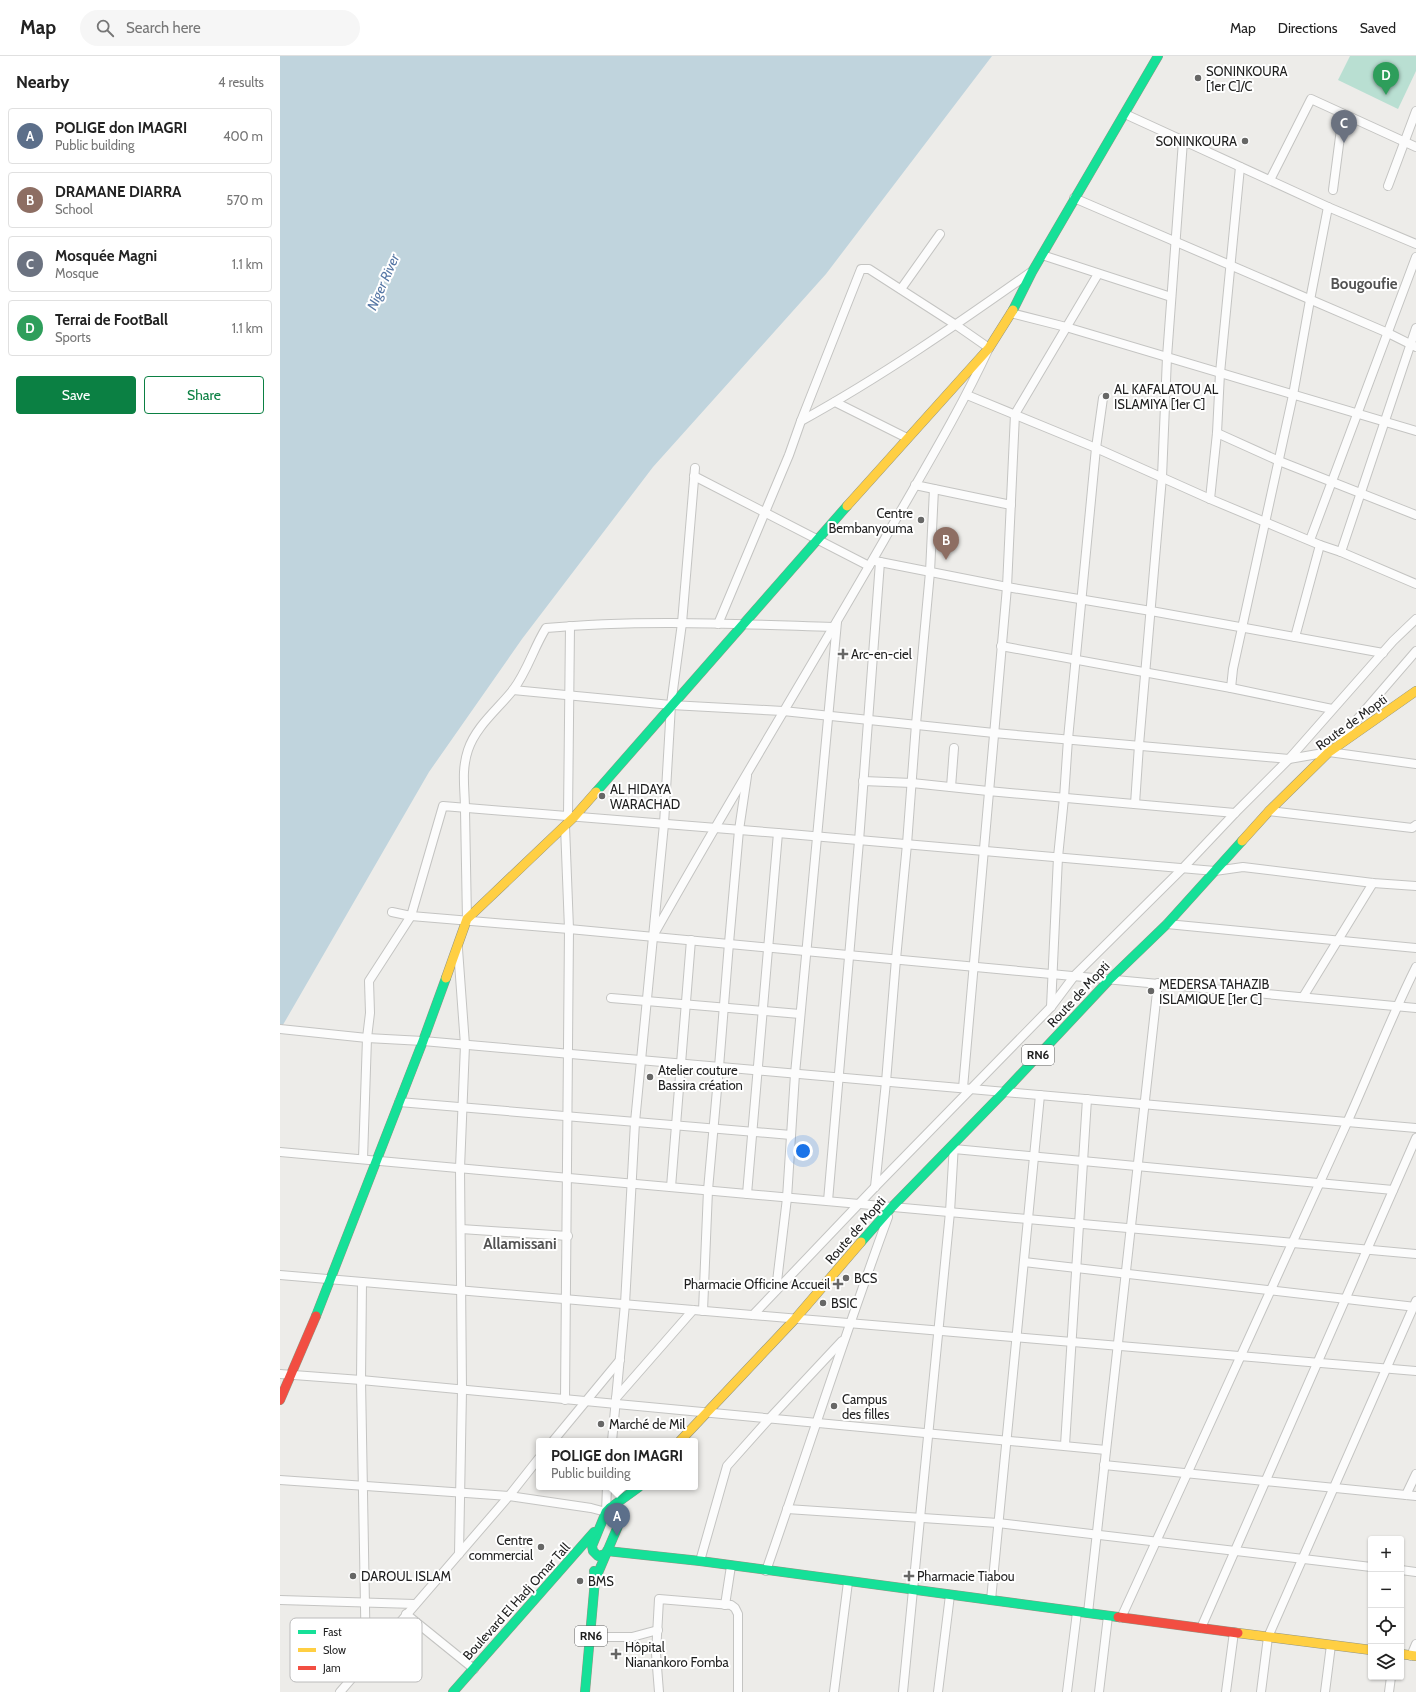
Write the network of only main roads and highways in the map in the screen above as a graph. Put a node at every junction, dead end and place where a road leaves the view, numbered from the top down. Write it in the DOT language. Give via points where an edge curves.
graph roads {
  1 [pos="1158,56"];
  2 [pos="1416,691"];
  3 [pos="280,1400"];
  4 [pos="683,1438"];
  5 [pos="635,1490"];
  6 [pos="637,1490"];
  7 [pos="608,1510"];
  8 [pos="621,1519"];
  9 [pos="598,1528"];
  10 [pos="614,1535"];
  11 [pos="591,1549"];
  12 [pos="606,1552"];
  13 [pos="626,1552"];
  14 [pos="595,1580"];
  15 [pos="1368,1650"];
  16 [pos="453,1692"];
  17 [pos="586,1692"];
  1 -- 3 [label="main road" via="989,348 906,438 564,826 467,919 331,1280"];
  2 -- 4 [label="main road, Route de Mopti / RN6" via="1329,752 1269,811 1166,924 1110,979 954,1146 892,1207 796,1319"];
  5 -- 7 [label="main road"];
  6 -- 8 [label="main road"];
  7 -- 8 [label="main road" via="619,1510"];
  7 -- 9 [label="main road"];
  8 -- 10 [label="main road"];
  9 -- 11 [label="main road"];
  9 -- 16 [label="main road, Boulevard El Hadj Omar Tall"];
  10 -- 12 [label="main road"];
  10 -- 13 [label="main road" via="619,1547"];
  11 -- 12 [label="main road" via="598,1556"];
  11 -- 14 [label="main road, RN6"];
  12 -- 13 [label="main road"];
  12 -- 14 [label="main road, RN6"];
  13 -- 15 [label="main road"];
  14 -- 17 [label="main road, RN6"];
}
